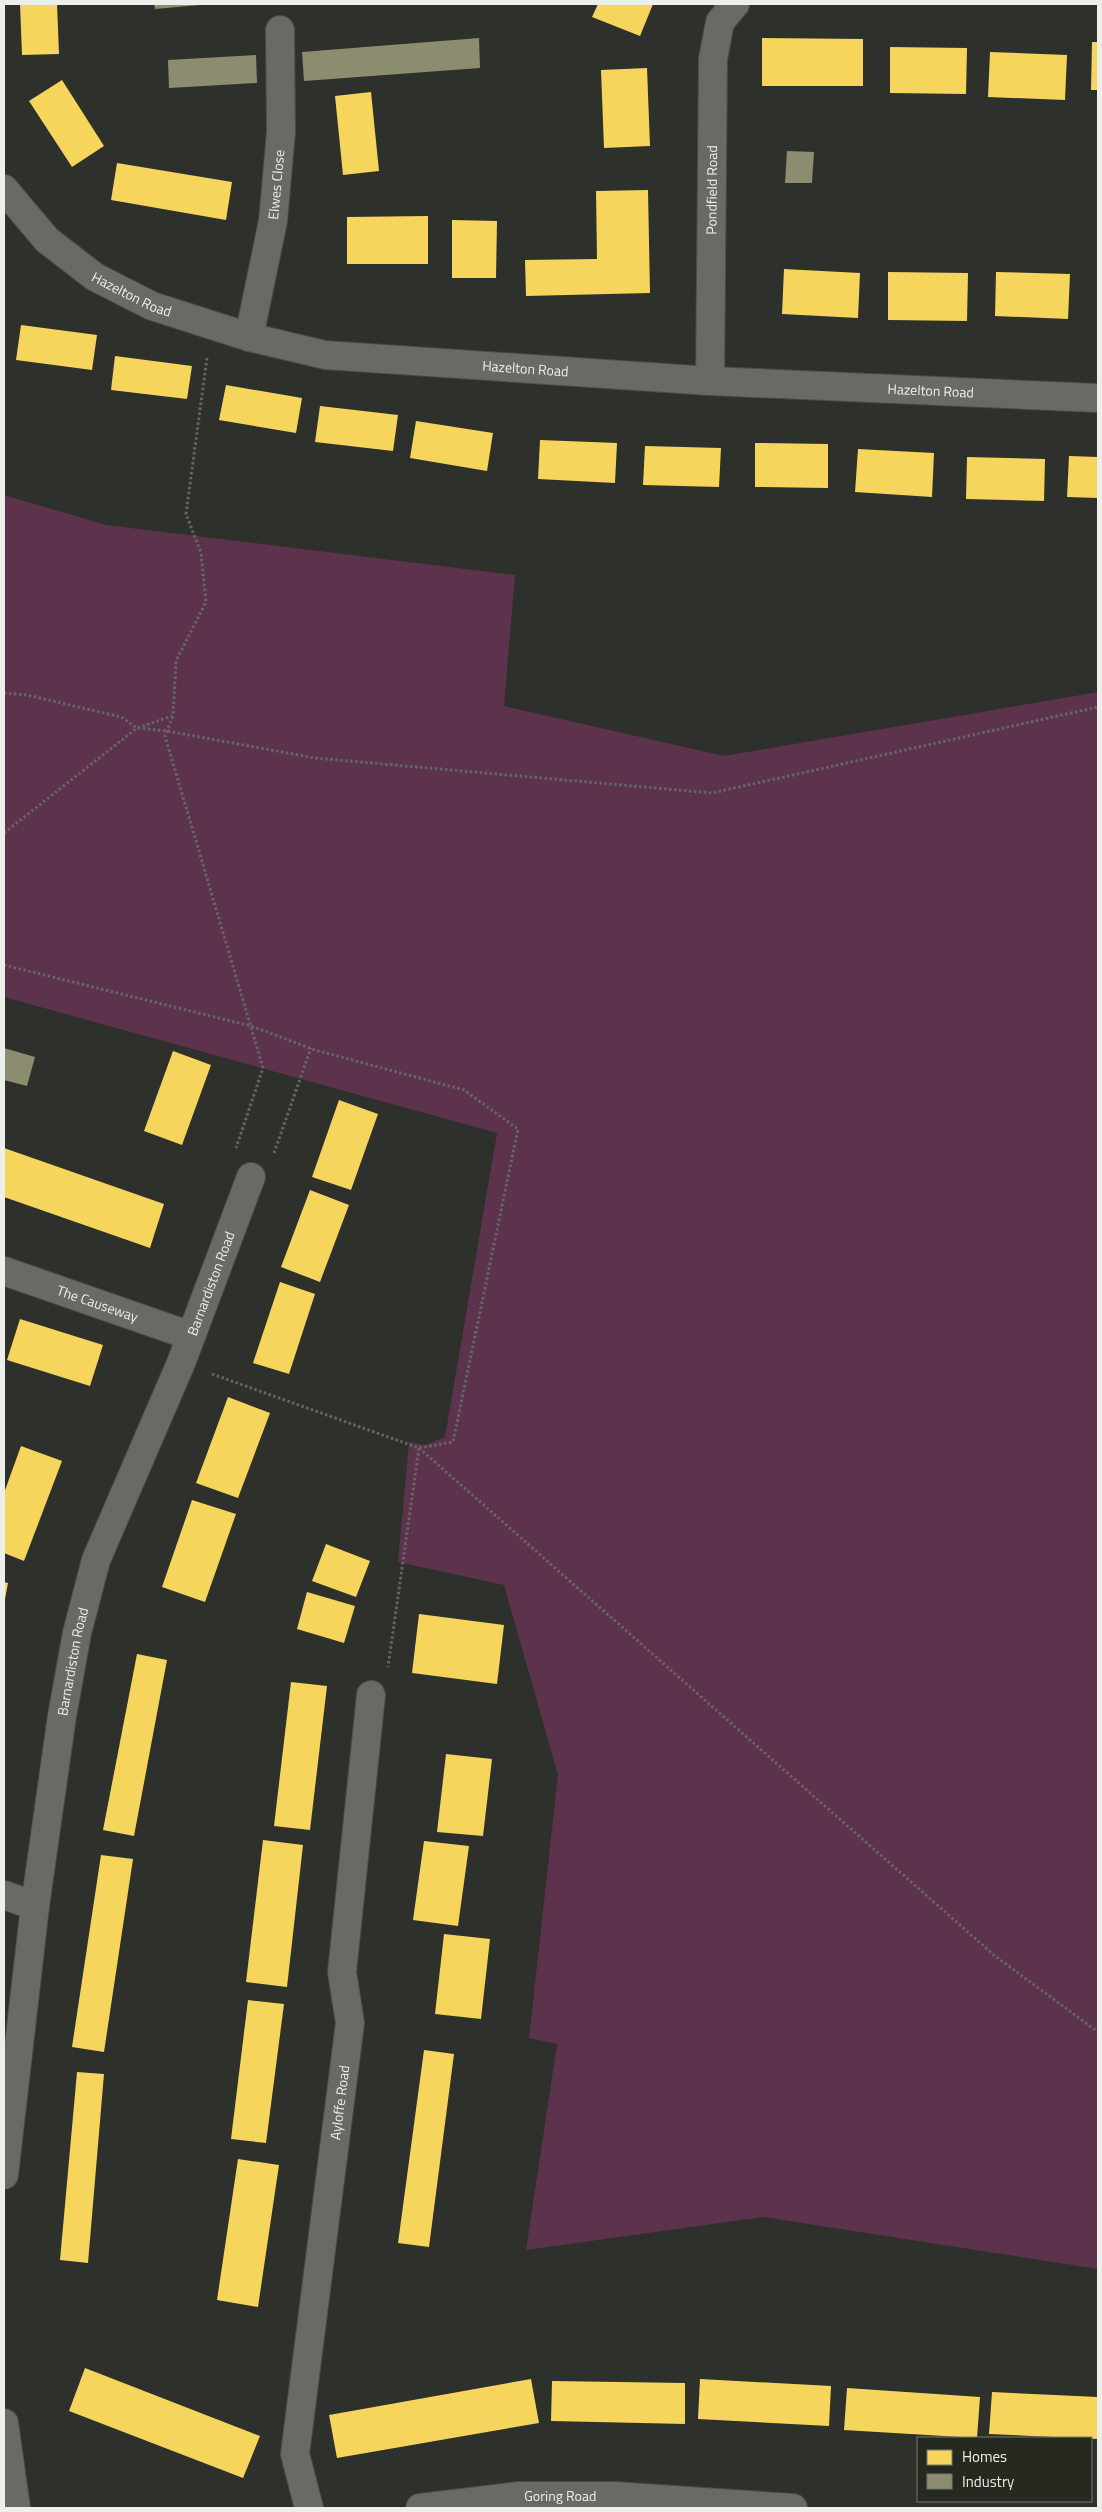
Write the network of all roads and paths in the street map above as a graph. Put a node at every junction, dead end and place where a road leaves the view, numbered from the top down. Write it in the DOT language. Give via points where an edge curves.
graph roads {
  1 [pos="735,4"];
  2 [pos="280,30"];
  3 [pos="4,189"];
  4 [pos="212,326"];
  5 [pos="249,337"];
  6 [pos="710,381"];
  7 [pos="1098,398"];
  8 [pos="4,693"];
  9 [pos="1098,707"];
  10 [pos="173,716"];
  11 [pos="137,728"];
  12 [pos="167,731"];
  13 [pos="4,833"];
  14 [pos="4,965"];
  15 [pos="250,1026"];
  16 [pos="311,1048"];
  17 [pos="250,1177"];
  18 [pos="4,1271"];
  19 [pos="191,1336"];
  20 [pos="181,1363"];
  21 [pos="419,1448"];
  22 [pos="371,1695"];
  23 [pos="4,1895"];
  24 [pos="35,1906"];
  25 [pos="1098,2032"];
  26 [pos="4,2175"];
  27 [pos="4,2423"];
  28 [pos="16,2508"];
  29 [pos="309,2508"];
  30 [pos="420,2508"];
  31 [pos="793,2508"];
  1 -- 6 [label="street, Pondfield Road" via="720,22 713,59"];
  2 -- 5 [label="street, Elwes Close" via="281,132 273,221"];
  3 -- 4 [label="street, Hazelton Road" via="47,240 94,277 152,306"];
  4 -- 5 [label="street, Hazelton Road"];
  4 -- 10 [label="path" via="186,514 201,553 206,602 176,661"];
  5 -- 6 [label="street, Hazelton Road" via="326,355"];
  6 -- 7 [label="street, Hazelton Road"];
  8 -- 11 [label="path" via="27,695 121,717"];
  9 -- 12 [label="path" via="712,793 315,758"];
  10 -- 11 [label="path"];
  10 -- 12 [label="path"];
  11 -- 12 [label="path"];
  11 -- 13 [label="path"];
  12 -- 15 [label="path" via="165,736"];
  14 -- 15 [label="path"];
  15 -- 16 [label="path"];
  15 -- 17 [label="path" via="263,1068 228,1171"];
  16 -- 17 [label="path" via="264,1182"];
  16 -- 21 [label="path" via="464,1090 518,1129 452,1442"];
  17 -- 19 [label="street, Barnardiston Road"];
  18 -- 19 [label="street, The Causeway"];
  19 -- 20 [label="street, Barnardiston Road"];
  20 -- 21 [label="path"];
  20 -- 24 [label="street, Barnardiston Road" via="96,1560 77,1632 62,1716"];
  21 -- 22 [label="path" via="384,1695"];
  21 -- 25 [label="path" via="995,1956"];
  22 -- 29 [label="street, Ayloffe Road" via="342,1972 350,2023 295,2454"];
  23 -- 24 [label="street"];
  24 -- 26 [label="street, Barnardiston Road"];
  27 -- 28 [label="street"];
  30 -- 31 [label="street, Goring Road" via="519,2496 614,2496"];
}
